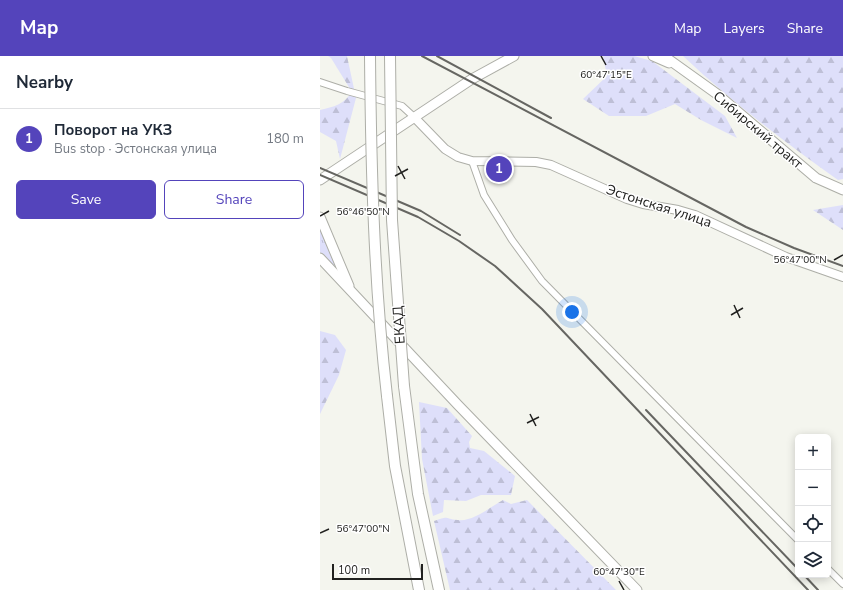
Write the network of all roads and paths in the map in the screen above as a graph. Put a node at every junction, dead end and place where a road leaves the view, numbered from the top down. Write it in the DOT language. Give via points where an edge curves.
graph roads {
  1 [pos="370,56"];
  2 [pos="390,56"];
  3 [pos="514,56"];
  4 [pos="653,56"];
  5 [pos="664,56"];
  6 [pos="676,66"];
  7 [pos="320,82"];
  8 [pos="414,117"];
  9 [pos="472,161"];
  10 [pos="321,181"];
  11 [pos="843,190"];
  12 [pos="320,217"];
  13 [pos="320,258"];
  14 [pos="843,277"];
  15 [pos="351,290"];
  16 [pos="795,537"];
  17 [pos="831,573"];
  18 [pos="843,584"];
  19 [pos="419,590"];
  20 [pos="439,590"];
  21 [pos="637,590"];
  1 -- 19 [label="highway, ЕКАД, bridge" via="371,174 380,326 395,466"];
  2 -- 20 [label="highway, ЕКАД, bridge" via="393,227 404,386 418,494"];
  3 -- 8 [label="main road" via="472,79"];
  4 -- 6 [label="main road, Сибирский тракт"];
  5 -- 6 [label="main road, Сибирский тракт"];
  6 -- 11 [label="main road, Сибирский тракт" via="716,94 816,178"];
  7 -- 8 [label="street" via="402,106"];
  8 -- 9 [label="street, Эстонская улица" via="445,150"];
  8 -- 10 [label="main road"];
  9 -- 14 [label="street, Эстонская улица" via="536,162 551,165 627,199 695,216 786,256"];
  9 -- 16 [label="street" via="484,194 512,240 542,280"];
  12 -- 15 [label="main road"];
  13 -- 15 [label="main road"];
  15 -- 21 [label="main road"];
  17 -- 18 [label="street"];
}
